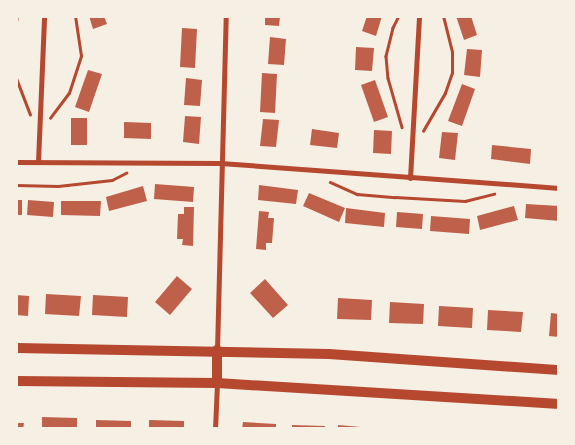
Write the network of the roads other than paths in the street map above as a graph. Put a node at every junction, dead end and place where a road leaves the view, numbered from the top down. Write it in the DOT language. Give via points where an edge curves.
graph roads {
  1 [pos="44,16"];
  2 [pos="226,16"];
  3 [pos="419,16"];
  4 [pos="16,162"];
  5 [pos="38,162"];
  6 [pos="220,163"];
  7 [pos="410,178"];
  8 [pos="559,188"];
  9 [pos="16,348"];
  10 [pos="217,350"];
  11 [pos="559,370"];
  12 [pos="16,381"];
  13 [pos="217,383"];
  14 [pos="559,404"];
  15 [pos="215,429"];
  1 -- 5 [label="street"];
  2 -- 6 [label="street"];
  3 -- 7 [label="street"];
  4 -- 5 [label="street"];
  5 -- 6 [label="street"];
  6 -- 7 [label="street"];
  6 -- 10 [label="street"];
  7 -- 8 [label="street"];
  9 -- 10 [label="main road"];
  10 -- 11 [label="main road" via="329,354"];
  10 -- 13 [label="main road"];
  12 -- 13 [label="main road"];
  13 -- 14 [label="main road"];
  13 -- 15 [label="street"];
}
